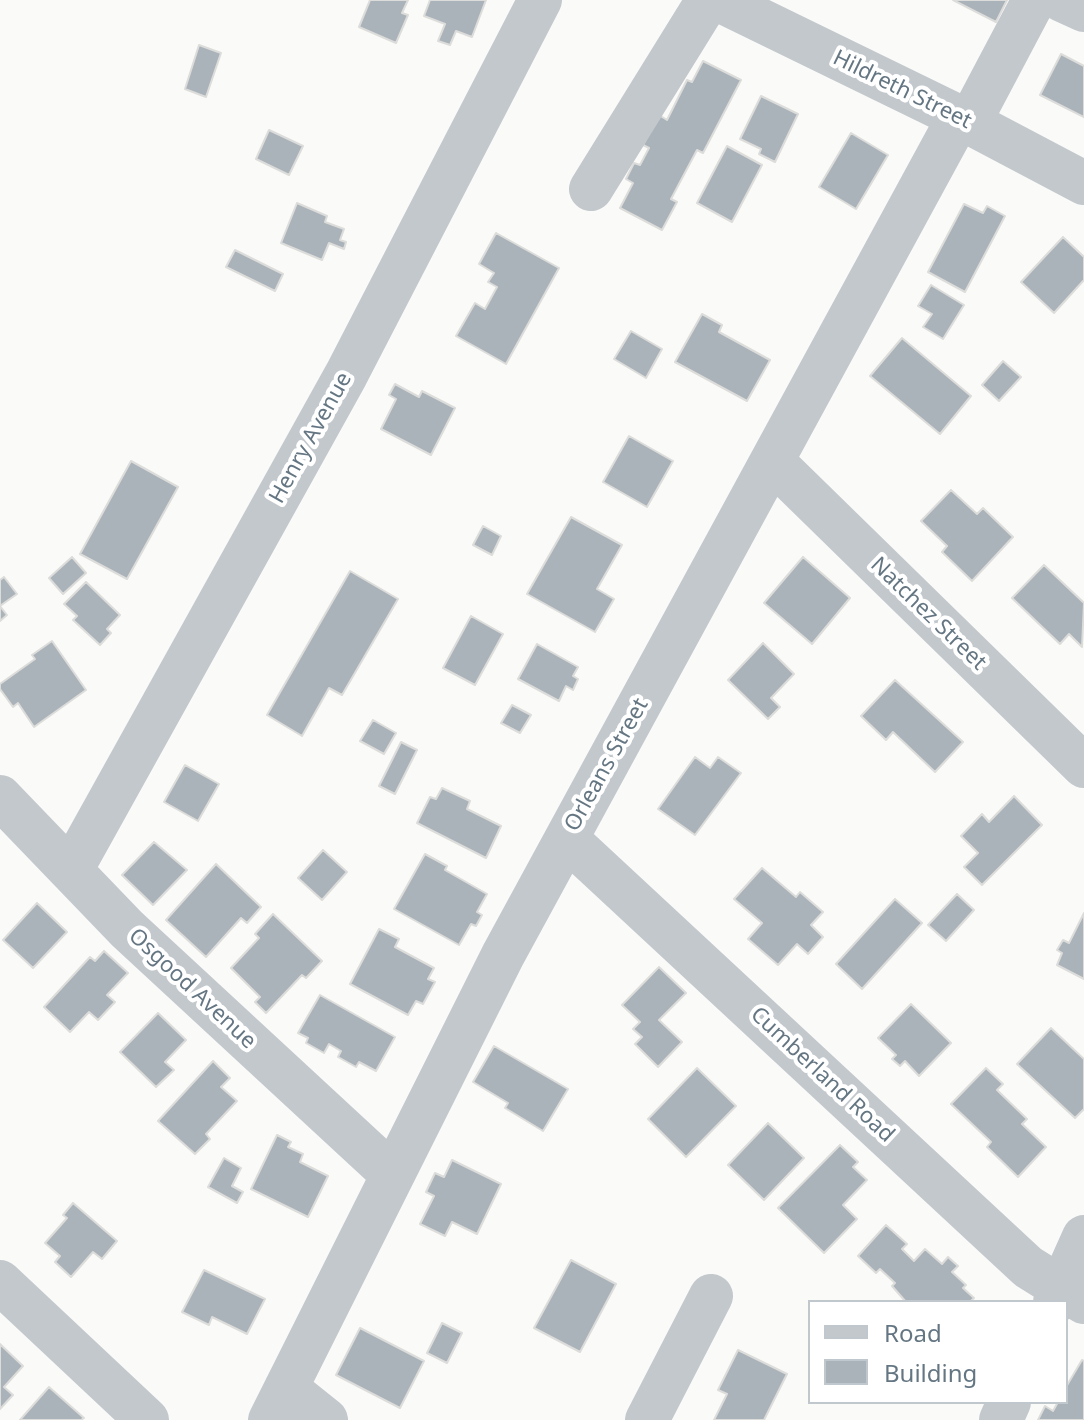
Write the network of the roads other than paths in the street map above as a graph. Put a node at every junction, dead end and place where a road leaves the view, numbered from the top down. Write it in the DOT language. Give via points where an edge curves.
graph roads {
  1 [pos="540,0"];
  2 [pos="708,0"];
  3 [pos="719,0"];
  4 [pos="1034,0"];
  5 [pos="1062,0"];
  6 [pos="1084,10"];
  7 [pos="964,120"];
  8 [pos="1084,183"];
  9 [pos="591,189"];
  10 [pos="772,461"];
  11 [pos="1084,766"];
  12 [pos="0,797"];
  13 [pos="567,839"];
  14 [pos="71,870"];
  15 [pos="392,1174"];
  16 [pos="1084,1237"];
  17 [pos="0,1282"];
  18 [pos="711,1296"];
  19 [pos="1067,1297"];
  20 [pos="278,1404"];
  21 [pos="147,1420"];
  22 [pos="326,1420"];
  23 [pos="647,1420"];
  1 -- 14 [label="street, Henry Avenue" via="346,375"];
  2 -- 9 [label="street"];
  3 -- 7 [label="street, Hildreth Street"];
  4 -- 7 [label="street, Orleans Street"];
  5 -- 6 [label="street"];
  7 -- 8 [label="street, Hildreth Street"];
  7 -- 10 [label="street, Orleans Street"];
  10 -- 11 [label="street, Natchez Street"];
  10 -- 13 [label="street, Orleans Street"];
  12 -- 14 [label="street, Osgood Avenue"];
  13 -- 15 [label="street, Orleans Street"];
  13 -- 19 [label="street, Cumberland Road" via="1028,1267"];
  14 -- 15 [label="street, Osgood Avenue" via="127,929"];
  15 -- 20 [label="street, Orleans Street"];
  16 -- 19 [label="street"];
  17 -- 21 [label="street"];
  18 -- 23 [label="street"];
  20 -- 22 [label="street"];
}
